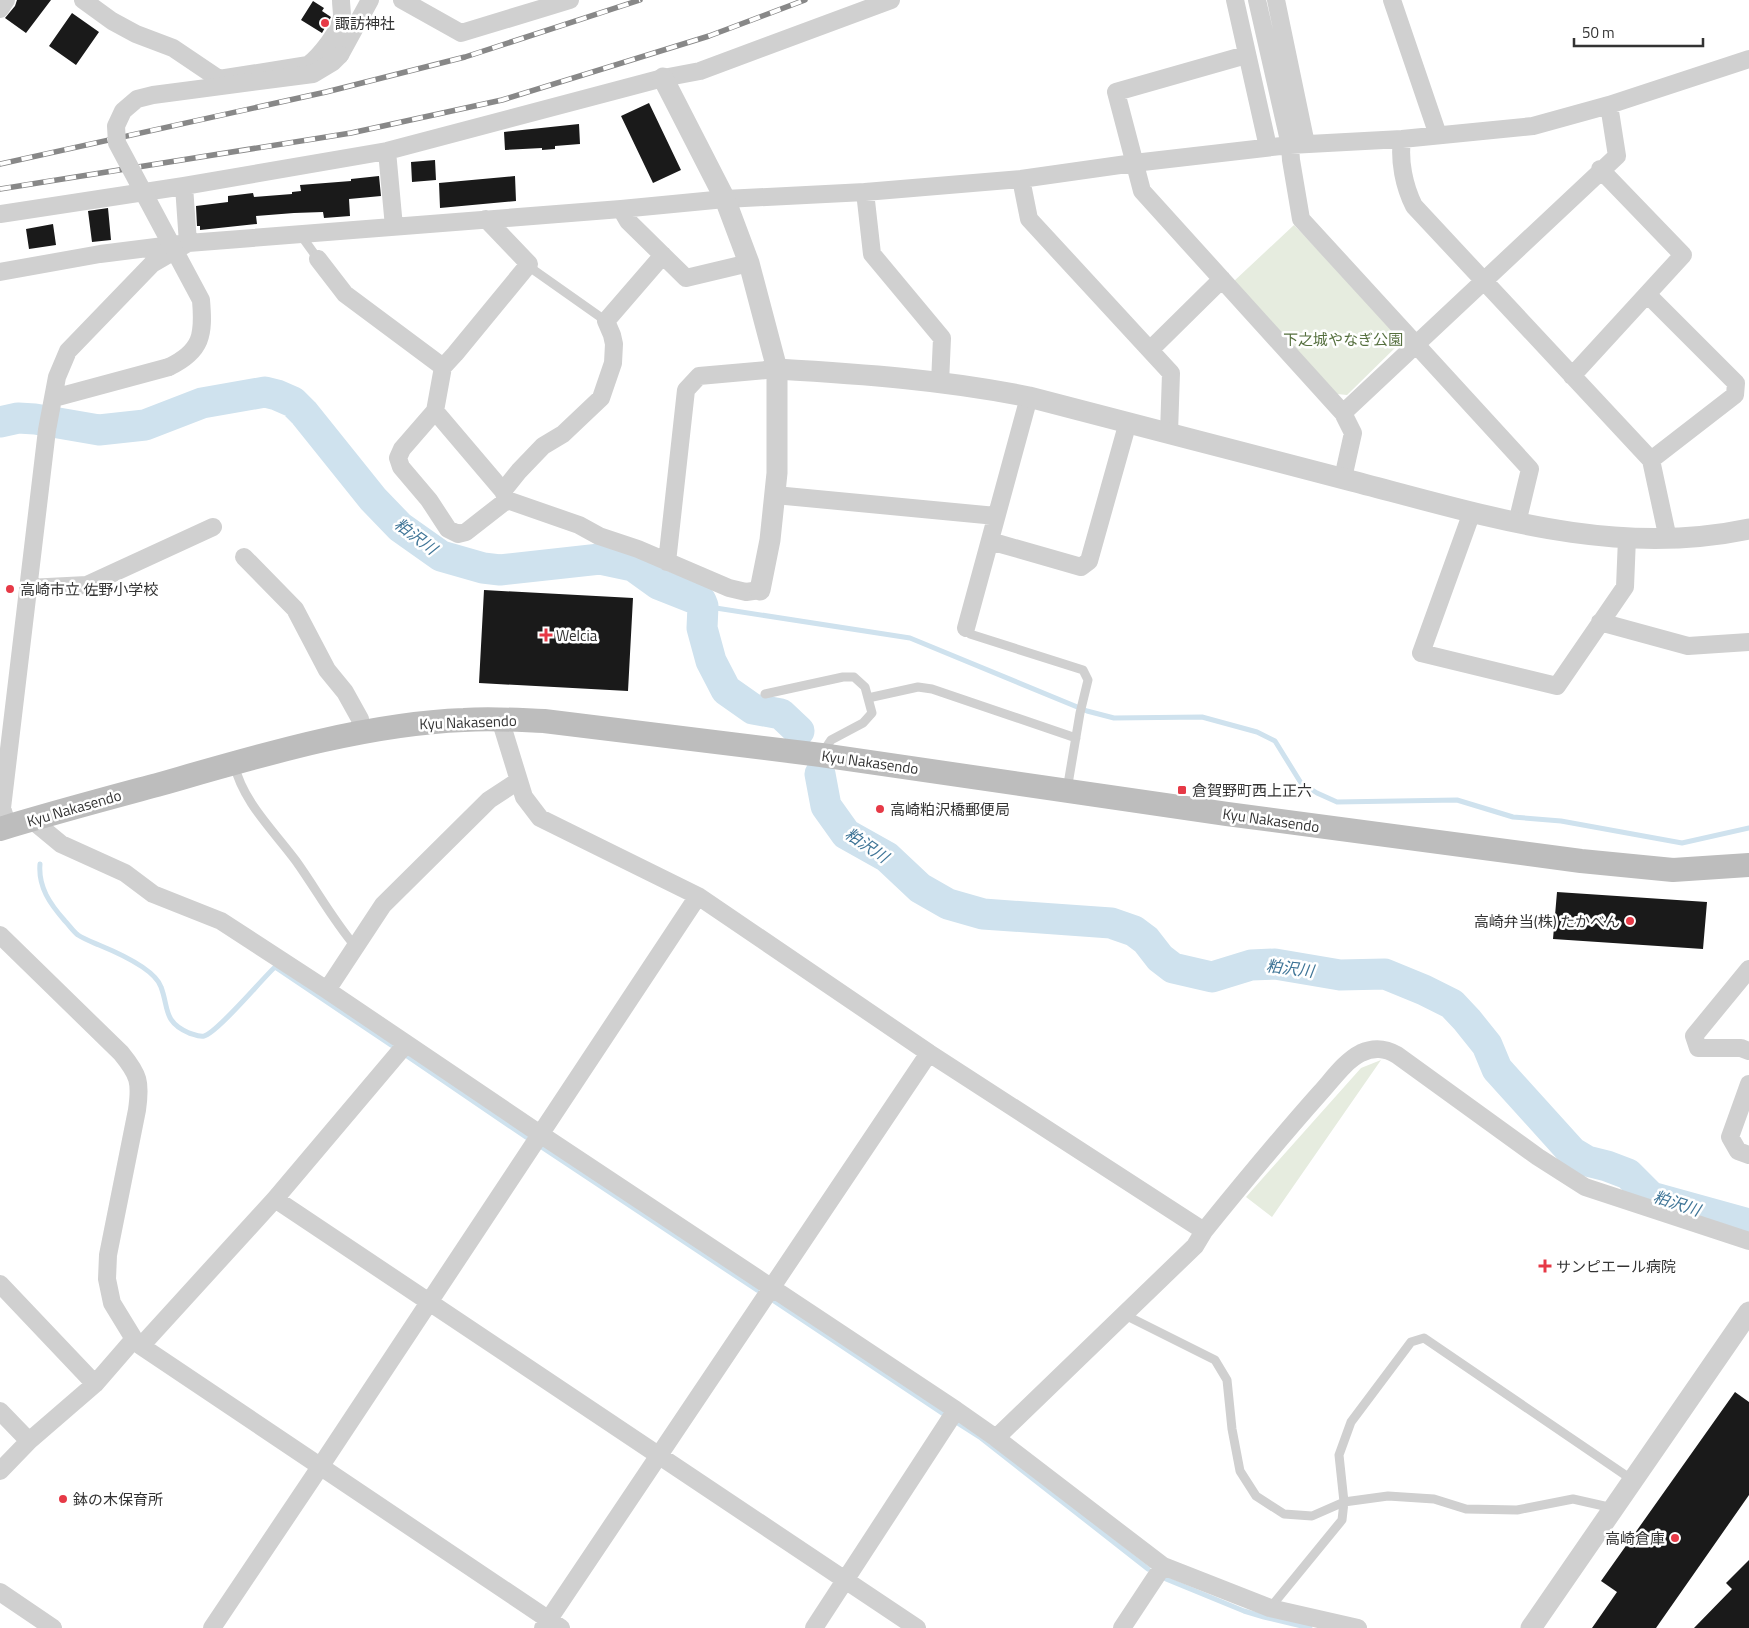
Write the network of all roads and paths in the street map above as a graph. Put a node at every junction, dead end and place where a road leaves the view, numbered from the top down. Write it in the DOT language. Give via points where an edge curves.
graph roads {
  1 [pos="6,0"];
  2 [pos="83,0"];
  3 [pos="341,0"];
  4 [pos="370,0"];
  5 [pos="402,0"];
  6 [pos="570,0"];
  7 [pos="891,0"];
  8 [pos="1235,0"];
  9 [pos="1257,0"];
  10 [pos="1276,0"];
  11 [pos="1392,0"];
  12 [pos="0,9"];
  13 [pos="1246,55"];
  14 [pos="1749,58"];
  15 [pos="663,78"];
  16 [pos="1609,105"];
  17 [pos="1438,135"];
  18 [pos="1402,139"];
  19 [pos="1298,144"];
  20 [pos="1268,147"];
  21 [pos="387,151"];
  22 [pos="1134,163"];
  23 [pos="1600,170"];
  24 [pos="1021,179"];
  25 [pos="184,186"];
  26 [pos="865,192"];
  27 [pos="725,199"];
  28 [pos="621,209"];
  29 [pos="0,214"];
  30 [pos="486,220"];
  31 [pos="394,227"];
  32 [pos="300,234"];
  33 [pos="188,243"];
  34 [pos="662,255"];
  35 [pos="318,259"];
  36 [pos="750,264"];
  37 [pos="528,266"];
  38 [pos="0,272"];
  39 [pos="1222,279"];
  40 [pos="1483,281"];
  41 [pos="1648,294"];
  42 [pos="606,321"];
  43 [pos="1415,343"];
  44 [pos="1150,350"];
  45 [pos="443,366"];
  46 [pos="777,369"];
  47 [pos="1572,376"];
  48 [pos="940,383"];
  49 [pos="1029,397"];
  50 [pos="54,398"];
  51 [pos="435,411"];
  52 [pos="1343,412"];
  53 [pos="1128,422"];
  54 [pos="1169,433"];
  55 [pos="1651,460"];
  56 [pos="1343,478"];
  57 [pos="505,495"];
  58 [pos="775,495"];
  59 [pos="1472,512"];
  60 [pos="996,516"];
  61 [pos="1517,523"];
  62 [pos="213,527"];
  63 [pos="1749,529"];
  64 [pos="1627,538"];
  65 [pos="1668,539"];
  66 [pos="990,541"];
  67 [pos="244,557"];
  68 [pos="668,562"];
  69 [pos="28,588"];
  70 [pos="760,590"];
  71 [pos="1600,622"];
  72 [pos="966,628"];
  73 [pos="1749,642"];
  74 [pos="765,694"];
  75 [pos="868,698"];
  76 [pos="500,719"];
  77 [pos="361,732"];
  78 [pos="1076,738"];
  79 [pos="821,755"];
  80 [pos="234,763"];
  81 [pos="518,781"];
  82 [pos="1068,790"];
  83 [pos="32,820"];
  84 [pos="4,828"];
  85 [pos="1749,865"];
  86 [pos="698,896"];
  87 [pos="0,935"];
  88 [pos="355,946"];
  89 [pos="1749,969"];
  90 [pos="328,990"];
  91 [pos="406,1044"];
  92 [pos="1749,1051"];
  93 [pos="929,1053"];
  94 [pos="1749,1084"];
  95 [pos="540,1134"];
  96 [pos="1749,1155"];
  97 [pos="275,1199"];
  98 [pos="1204,1231"];
  99 [pos="1749,1242"];
  100 [pos="0,1284"];
  101 [pos="770,1288"];
  102 [pos="428,1303"];
  103 [pos="1749,1312"];
  104 [pos="1123,1314"];
  105 [pos="138,1343"];
  106 [pos="95,1384"];
  107 [pos="956,1410"];
  108 [pos="0,1411"];
  109 [pos="996,1438"];
  110 [pos="29,1441"];
  111 [pos="658,1456"];
  112 [pos="320,1468"];
  113 [pos="0,1471"];
  114 [pos="1634,1481"];
  115 [pos="1344,1502"];
  116 [pos="1615,1508"];
  117 [pos="1162,1566"];
  118 [pos="846,1581"];
  119 [pos="0,1592"];
  120 [pos="1270,1608"];
  121 [pos="551,1625"];
  122 [pos="1332,1625"];
  123 [pos="53,1628"];
  124 [pos="212,1628"];
  125 [pos="814,1628"];
  126 [pos="917,1628"];
  127 [pos="1122,1628"];
  128 [pos="1358,1628"];
  129 [pos="1531,1628"];
  1 -- 12 [label="street"];
  2 -- 3 [label="street" via="136,34 173,48 219,80 308,65 338,27 342,18"];
  4 -- 50 [label="street, bridge" via="340,55 313,74 153,95 137,99 123,111 116,126 117,143 201,300 203,321 200,339 188,357 169,367"];
  5 -- 6 [label="street" via="461,33"];
  7 -- 15 [label="street" via="700,71"];
  8 -- 13 [label="street"];
  9 -- 19 [label="street"];
  10 -- 19 [label="street"];
  11 -- 17 [label="street"];
  13 -- 20 [label="street"];
  13 -- 22 [label="street" via="1116,92"];
  14 -- 16 [label="street"];
  15 -- 21 [label="street"];
  15 -- 27 [label="street"];
  16 -- 17 [label="street" via="1533,126"];
  16 -- 23 [label="street" via="1616,156"];
  17 -- 18 [label="street"];
  18 -- 19 [label="street"];
  18 -- 40 [label="street" via="1400,152 1414,206"];
  19 -- 20 [label="street"];
  19 -- 43 [label="street" via="1291,160 1301,219"];
  20 -- 22 [label="street"];
  21 -- 25 [label="street"];
  21 -- 31 [label="street"];
  22 -- 24 [label="street"];
  22 -- 39 [label="street" via="1142,191"];
  23 -- 40 [label="street"];
  23 -- 41 [label="street" via="1683,255"];
  24 -- 26 [label="street"];
  24 -- 44 [label="street" via="1029,219"];
  25 -- 29 [label="street"];
  25 -- 33 [label="street"];
  26 -- 27 [label="street"];
  26 -- 48 [label="street" via="872,254 942,338"];
  27 -- 28 [label="street"];
  27 -- 36 [label="street"];
  28 -- 30 [label="street"];
  28 -- 34 [label="street" via="628,222"];
  30 -- 31 [label="street"];
  30 -- 37 [label="street"];
  31 -- 32 [label="street"];
  32 -- 33 [label="street"];
  32 -- 35 [label="lane"];
  33 -- 38 [label="street" via="100,254"];
  33 -- 50 [label="street" via="152,264 68,351 57,377"];
  34 -- 36 [label="street" via="686,278"];
  34 -- 42 [label="street"];
  35 -- 45 [label="street" via="345,294"];
  36 -- 46 [label="street"];
  37 -- 42 [label="lane"];
  37 -- 45 [label="street"];
  39 -- 44 [label="street"];
  39 -- 52 [label="street"];
  40 -- 43 [label="street"];
  40 -- 47 [label="street"];
  41 -- 47 [label="street"];
  41 -- 55 [label="street" via="1736,383 1735,395"];
  42 -- 57 [label="street" via="614,344 613,363 601,398 563,434 543,446 519,471"];
  43 -- 52 [label="street"];
  43 -- 61 [label="street" via="1530,469"];
  44 -- 54 [label="street" via="1171,373"];
  45 -- 51 [label="street"];
  46 -- 48 [label="street"];
  46 -- 58 [label="street"];
  46 -- 68 [label="street" via="699,376 686,390"];
  47 -- 55 [label="street"];
  48 -- 49 [label="street"];
  49 -- 53 [label="street"];
  49 -- 60 [label="street"];
  50 -- 69 [label="street" via="47,430"];
  51 -- 57 [label="street"];
  51 -- 57 [label="street" via="398,458 401,467 448,529 458,534 466,532"];
  52 -- 56 [label="street" via="1353,433"];
  53 -- 54 [label="street"];
  53 -- 66 [label="street" via="1089,562 1081,567"];
  54 -- 56 [label="street"];
  55 -- 65 [label="street"];
  56 -- 59 [label="street"];
  57 -- 68 [label="street"];
  58 -- 60 [label="street"];
  58 -- 70 [label="street"];
  59 -- 61 [label="street"];
  59 -- 71 [label="street" via="1422,653 1557,686"];
  60 -- 66 [label="street"];
  61 -- 64 [label="street" via="1571,533"];
  62 -- 69 [label="street" via="87,585"];
  63 -- 65 [label="street" via="1721,535"];
  64 -- 65 [label="street"];
  64 -- 71 [label="street" via="1625,587"];
  66 -- 72 [label="street"];
  67 -- 77 [label="street" via="295,609 327,670 345,692 360,719"];
  68 -- 70 [label="street" via="729,588 746,592"];
  69 -- 84 [label="street" via="2,808"];
  71 -- 73 [label="street" via="1688,646"];
  72 -- 78 [label="lane" via="970,634 1083,670 1088,680"];
  74 -- 75 [label="lane" via="854,677 865,687"];
  75 -- 78 [label="lane" via="918,687 932,689"];
  75 -- 79 [label="lane" via="872,713 863,723 831,740"];
  76 -- 77 [label="main road, Kyu Nakasendo" via="426,723"];
  76 -- 79 [label="main road, Kyu Nakasendo" via="544,720"];
  76 -- 81 [label="street"];
  77 -- 80 [label="main road, Kyu Nakasendo"];
  78 -- 82 [label="lane"];
  79 -- 82 [label="main road, Kyu Nakasendo"];
  80 -- 83 [label="main road, Kyu Nakasendo"];
  80 -- 88 [label="lane" via="245,794"];
  81 -- 86 [label="street" via="531,809 547,823"];
  81 -- 88 [label="street" via="489,800 383,905"];
  82 -- 85 [label="main road, Kyu Nakasendo" via="1581,861 1673,870"];
  83 -- 84 [label="main road, Kyu Nakasendo"];
  83 -- 90 [label="street" via="61,844 125,873 153,894 221,921"];
  86 -- 93 [label="street"];
  86 -- 95 [label="street"];
  87 -- 105 [label="street" via="122,1053 135,1070 140,1089 138,1110 108,1255 107,1278 112,1303"];
  88 -- 90 [label="street"];
  89 -- 92 [label="street" via="1694,1036 1698,1048 1741,1048"];
  90 -- 91 [label="street"];
  91 -- 95 [label="street"];
  91 -- 97 [label="street"];
  93 -- 98 [label="street"];
  93 -- 101 [label="street"];
  94 -- 96 [label="street" via="1730,1137 1738,1151"];
  95 -- 101 [label="street"];
  95 -- 102 [label="street"];
  97 -- 102 [label="street"];
  97 -- 105 [label="street"];
  98 -- 99 [label="street" via="1348,1062 1361,1053 1386,1049 1585,1187"];
  98 -- 104 [label="street" via="1194,1246"];
  100 -- 106 [label="street"];
  101 -- 107 [label="street"];
  101 -- 111 [label="street"];
  102 -- 111 [label="street"];
  102 -- 112 [label="street"];
  103 -- 114 [label="street"];
  104 -- 109 [label="street"];
  104 -- 115 [label="lane" via="1215,1360 1227,1380 1240,1471 1256,1496 1284,1514 1312,1516"];
  105 -- 106 [label="street"];
  105 -- 112 [label="street"];
  106 -- 110 [label="street"];
  107 -- 109 [label="street"];
  107 -- 118 [label="street"];
  108 -- 110 [label="street"];
  109 -- 117 [label="street"];
  110 -- 113 [label="street"];
  111 -- 118 [label="street"];
  111 -- 121 [label="street"];
  112 -- 121 [label="street"];
  112 -- 124 [label="street"];
  114 -- 115 [label="lane" via="1424,1338 1411,1342 1351,1422 1339,1455"];
  114 -- 116 [label="street"];
  115 -- 116 [label="lane" via="1388,1496 1434,1499 1466,1509 1517,1510 1573,1499"];
  115 -- 120 [label="lane" via="1342,1520"];
  116 -- 129 [label="street"];
  117 -- 120 [label="street"];
  117 -- 127 [label="street"];
  118 -- 125 [label="street"];
  118 -- 126 [label="street"];
  119 -- 123 [label="street"];
  120 -- 122 [label="street"];
  122 -- 128 [label="street"];
}
